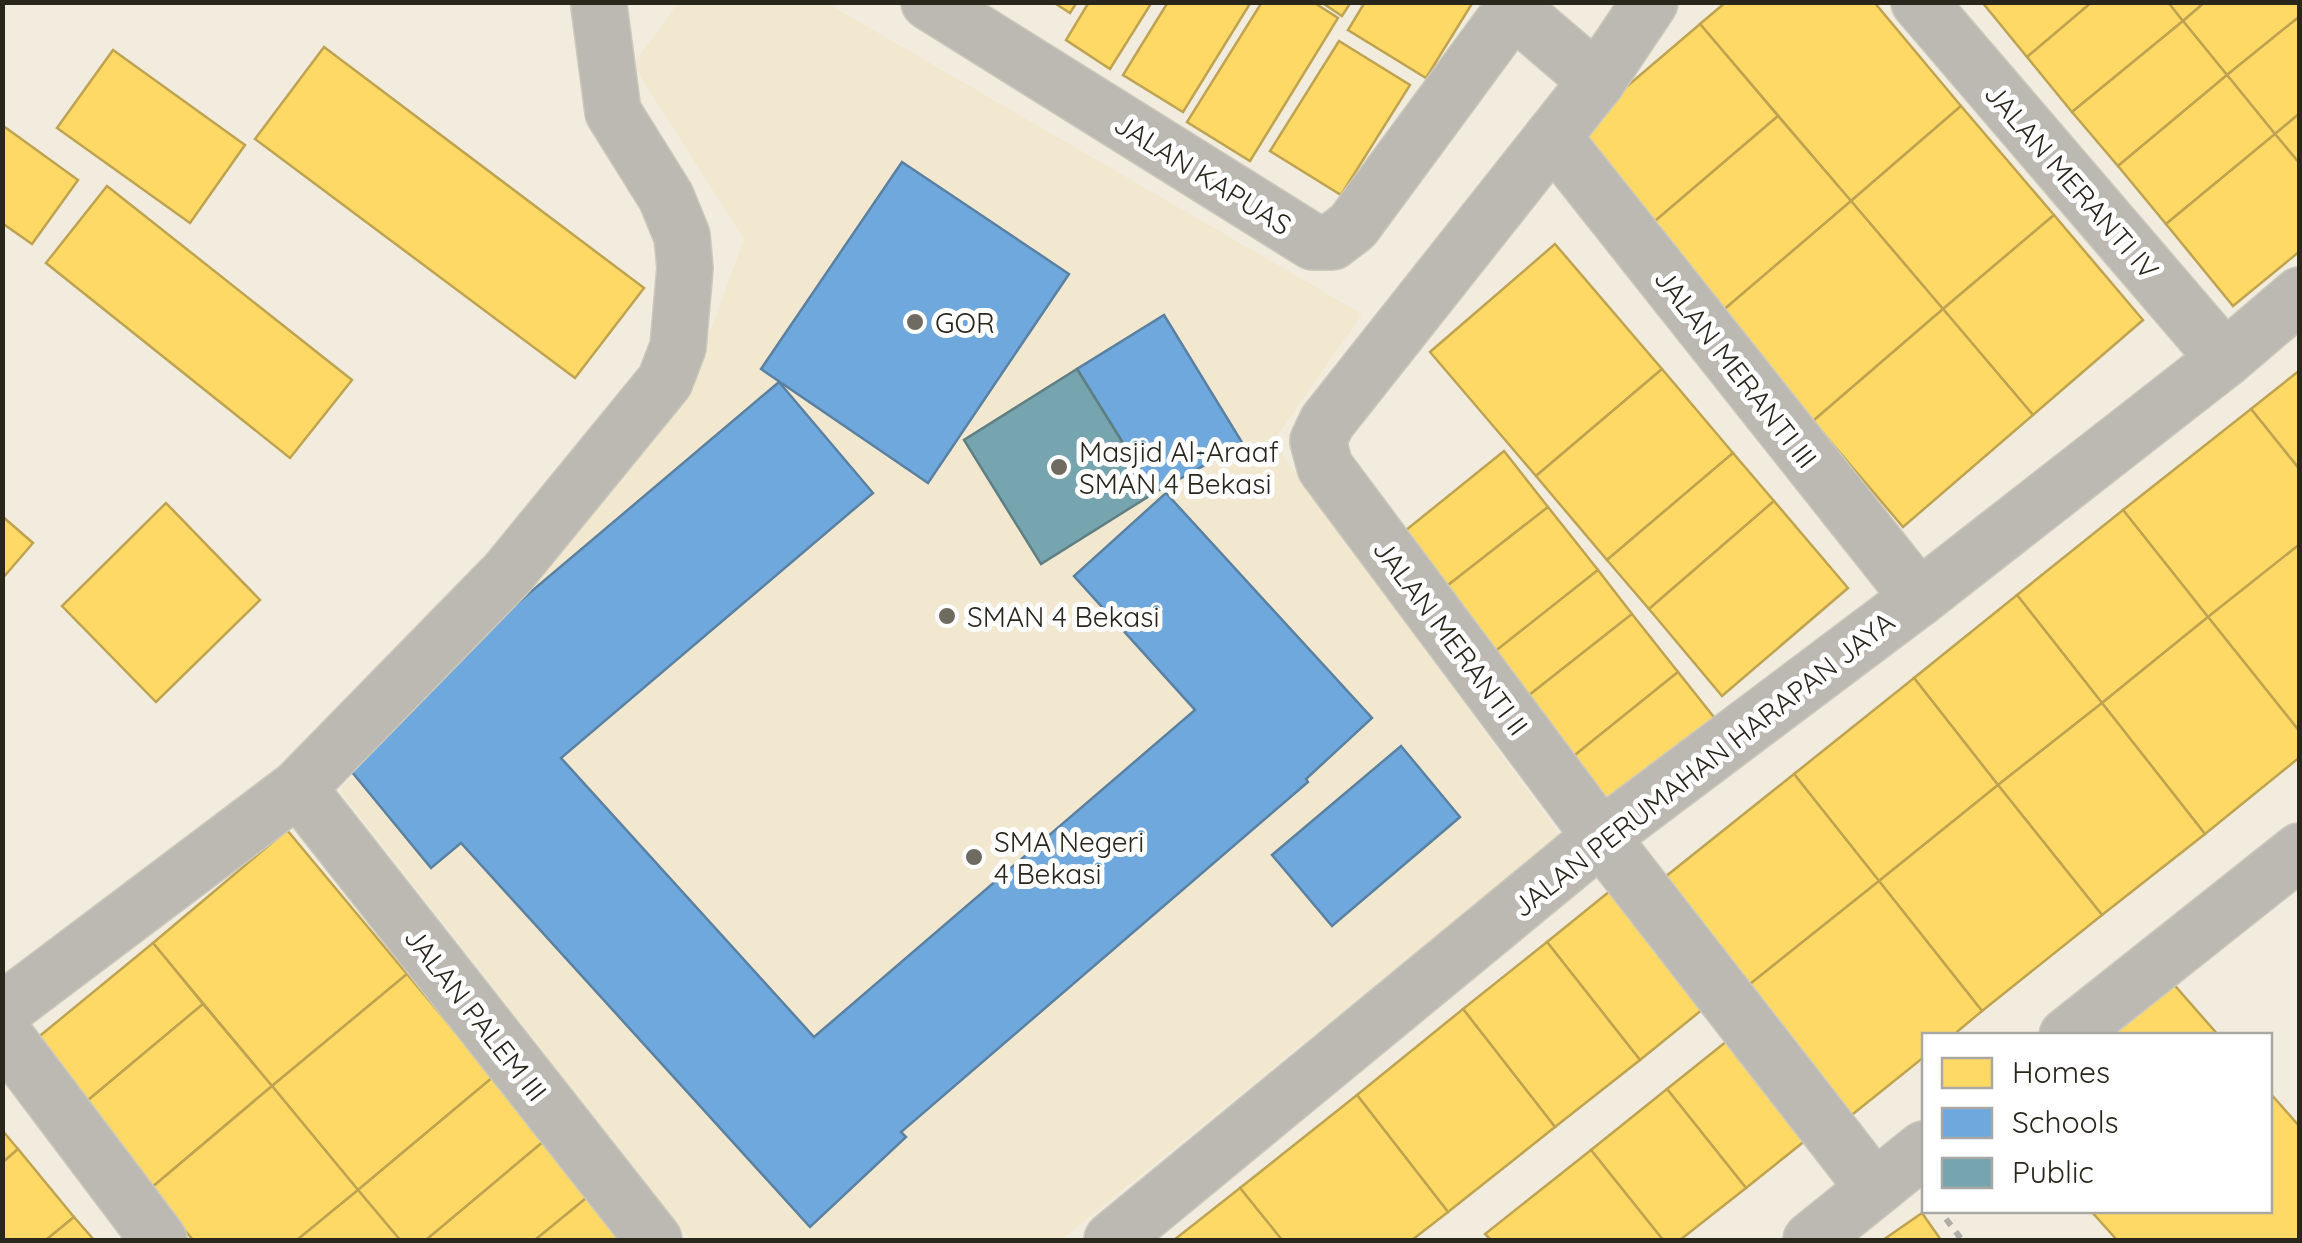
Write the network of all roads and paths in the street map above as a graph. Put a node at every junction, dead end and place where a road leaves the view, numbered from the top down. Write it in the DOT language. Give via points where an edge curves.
graph roads {
  1 [pos="928,2"];
  2 [pos="1650,2"];
  3 [pos="1918,2"];
  4 [pos="596,4"];
  5 [pos="1520,11"];
  6 [pos="1586,71"];
  7 [pos="1553,137"];
  8 [pos="2300,295"];
  9 [pos="2225,359"];
  10 [pos="1919,598"];
  11 [pos="298,788"];
  12 [pos="1601,837"];
  13 [pos="2300,851"];
  14 [pos="2,1011"];
  15 [pos="2,1032"];
  16 [pos="2071,1033"];
  17 [pos="1922,1151"];
  18 [pos="1874,1188"];
  19 [pos="1941,1213"];
  20 [pos="159,1240"];
  21 [pos="654,1240"];
  22 [pos="1112,1240"];
  23 [pos="1811,1240"];
  24 [pos="1962,1240"];
  1 -- 5 [label="street, JALAN KAPUAS" via="1313,242 1332,242 1353,226"];
  2 -- 6 [label="street, JALAN MERANTI II"];
  3 -- 9 [label="street, JALAN MERANTI IV"];
  4 -- 11 [label="street" via="612,112 666,197 682,236 686,268 678,347 665,381 508,573"];
  5 -- 6 [label="street"];
  6 -- 7 [label="street, JALAN MERANTI II"];
  7 -- 10 [label="street, JALAN MERANTI III"];
  7 -- 12 [label="street, JALAN MERANTI II" via="1327,422 1318,442 1325,468"];
  8 -- 9 [label="street, JALAN PERUMAHAN HARAPAN JAYA"];
  9 -- 10 [label="street, JALAN PERUMAHAN HARAPAN JAYA"];
  10 -- 12 [label="street, JALAN PERUMAHAN HARAPAN JAYA"];
  11 -- 14 [label="street"];
  11 -- 21 [label="street, JALAN PALEM III"];
  12 -- 18 [label="street, JALAN MERANTI II"];
  12 -- 22 [label="street, JALAN PERUMAHAN HARAPAN JAYA"];
  13 -- 16 [label="street"];
  15 -- 20 [label="street"];
  17 -- 18 [label="street"];
  18 -- 23 [label="street"];
  19 -- 24 [label="path"];
}
